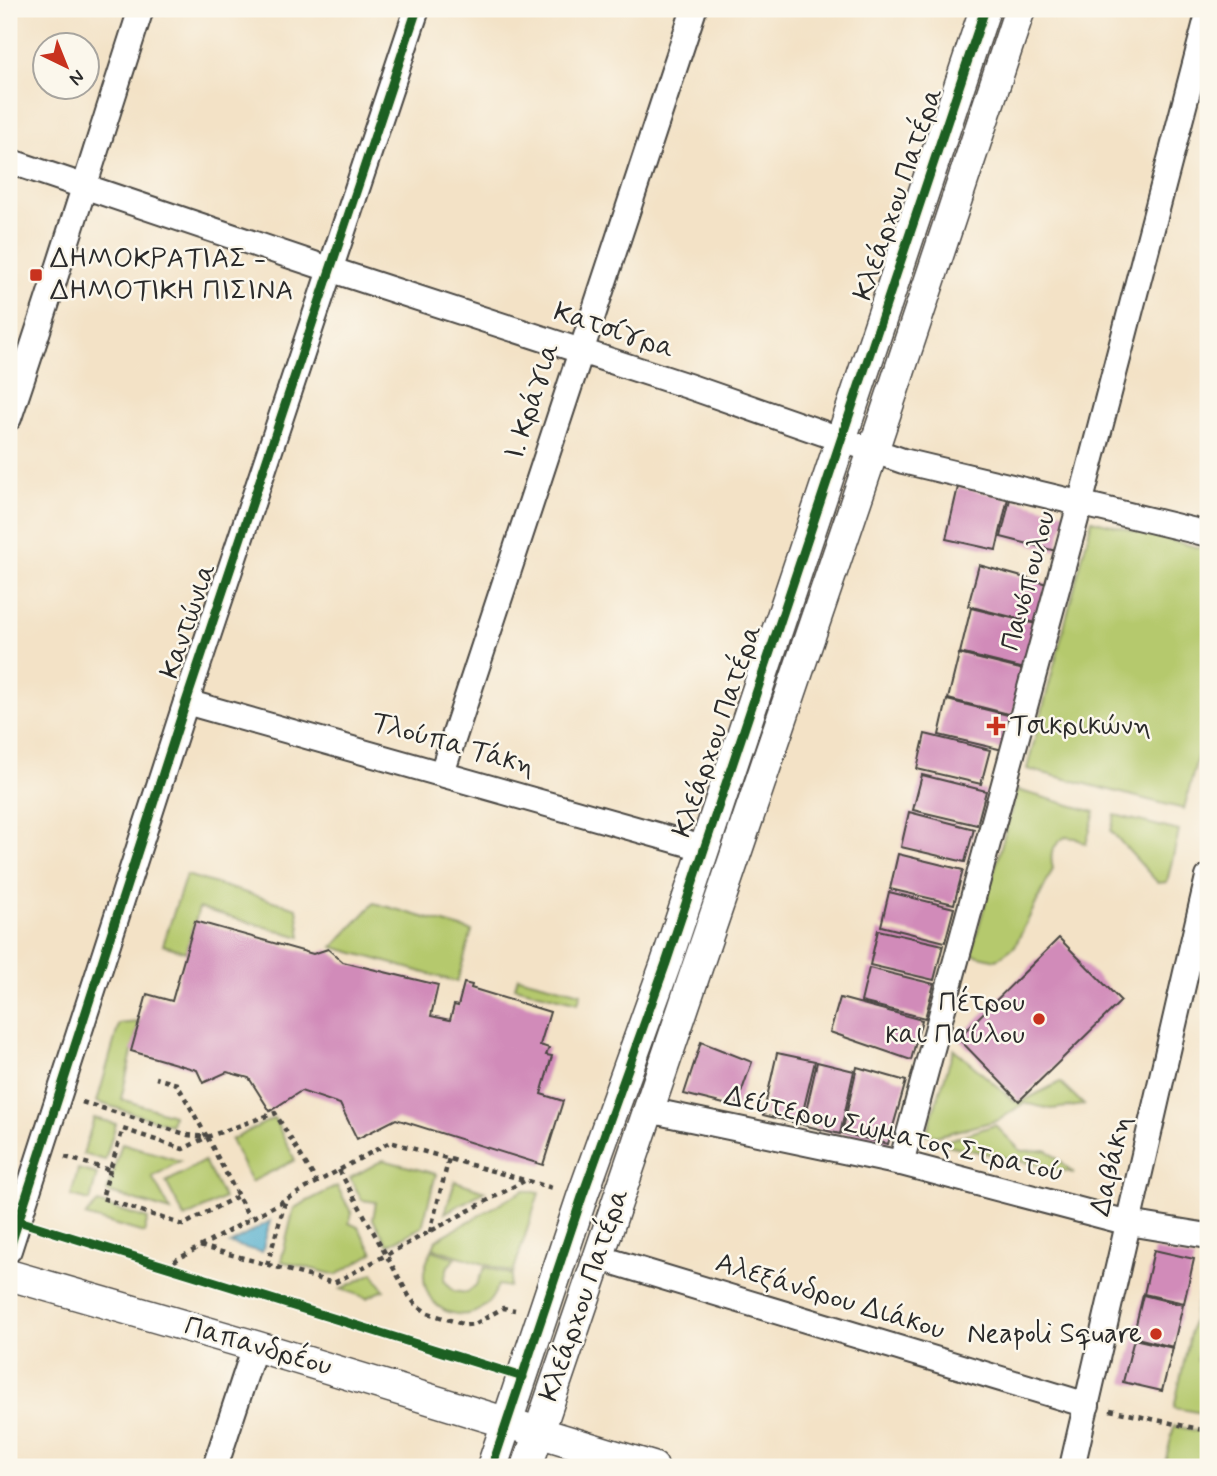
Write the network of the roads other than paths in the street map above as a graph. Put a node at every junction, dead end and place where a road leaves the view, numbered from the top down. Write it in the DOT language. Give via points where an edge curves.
graph roads {
  1 [pos="141,9"];
  2 [pos="417,9"];
  3 [pos="694,9"];
  4 [pos="985,9"];
  5 [pos="1020,9"];
  6 [pos="1208,14"];
  7 [pos="9,161"];
  8 [pos="84,185"];
  9 [pos="332,270"];
  10 [pos="580,352"];
  11 [pos="9,418"];
  12 [pos="841,440"];
  13 [pos="873,451"];
  14 [pos="1080,504"];
  15 [pos="1208,534"];
  16 [pos="186,702"];
  17 [pos="442,773"];
  18 [pos="703,848"];
  19 [pos="1208,877"];
  20 [pos="648,1110"];
  21 [pos="901,1163"];
  22 [pos="1129,1223"];
  23 [pos="1208,1236"];
  24 [pos="9,1250"];
  25 [pos="597,1257"];
  26 [pos="9,1275"];
  27 [pos="255,1346"];
  28 [pos="1087,1405"];
  29 [pos="508,1422"];
  30 [pos="539,1432"];
  31 [pos="215,1467"];
  32 [pos="492,1467"];
  33 [pos="527,1467"];
  34 [pos="653,1467"];
  35 [pos="1072,1467"];
  1 -- 8 [label="street"];
  2 -- 9 [label="street, Καντώνια"];
  3 -- 10 [label="street, Ι. Κράγια"];
  4 -- 12 [label="street, Κλεάρχου Πατέρα"];
  5 -- 13 [label="street, Κλεάρχου Πατέρα"];
  6 -- 14 [label="street, Πανόπουλου"];
  7 -- 8 [label="street, Κατσίγρα"];
  8 -- 9 [label="street, Κατσίγρα"];
  8 -- 11 [label="street"];
  9 -- 10 [label="street, Κατσίγρα"];
  9 -- 16 [label="street, Καντώνια"];
  10 -- 12 [label="street, Κατσίγρα"];
  10 -- 17 [label="street, Ι. Κράγια"];
  12 -- 13 [label="street, Κατσίγρα"];
  12 -- 18 [label="street, Κλεάρχου Πατέρα"];
  13 -- 14 [label="street, Κατσίγρα"];
  13 -- 20 [label="street, Κλεάρχου Πατέρα"];
  14 -- 15 [label="street, Κατσίγρα"];
  14 -- 21 [label="street, Πανόπουλου"];
  16 -- 17 [label="street, Τλούπα Τάκη"];
  16 -- 24 [label="street, Καντώνια"];
  17 -- 18 [label="street, Τλούπα Τάκη"];
  18 -- 29 [label="street, Κλεάρχου Πατέρα"];
  19 -- 22 [label="street, Δαβάκη"];
  20 -- 21 [label="street, Δεύτερου Σώματος Στρατού"];
  20 -- 25 [label="street, Κλεάρχου Πατέρα"];
  21 -- 22 [label="street, Δεύτερου Σώματος Στρατού"];
  22 -- 23 [label="street, Δεύτερου Σώματος Στρατού"];
  22 -- 28 [label="street, Δαβάκη"];
  25 -- 28 [label="street, Αλεξάνδρου Διάκου"];
  25 -- 30 [label="street, Κλεάρχου Πατέρα"];
  26 -- 27 [label="street, Παπανδρέου"];
  27 -- 29 [label="street, Παπανδρέου"];
  27 -- 31 [label="street"];
  28 -- 35 [label="street, Δαβάκη"];
  29 -- 30 [label="street, Παπανδρέου"];
  29 -- 32 [label="street, Κλεάρχου Πατέρα"];
  30 -- 33 [label="street, Κλεάρχου Πατέρα"];
  30 -- 34 [label="street, Παπανδρέου"];
}
